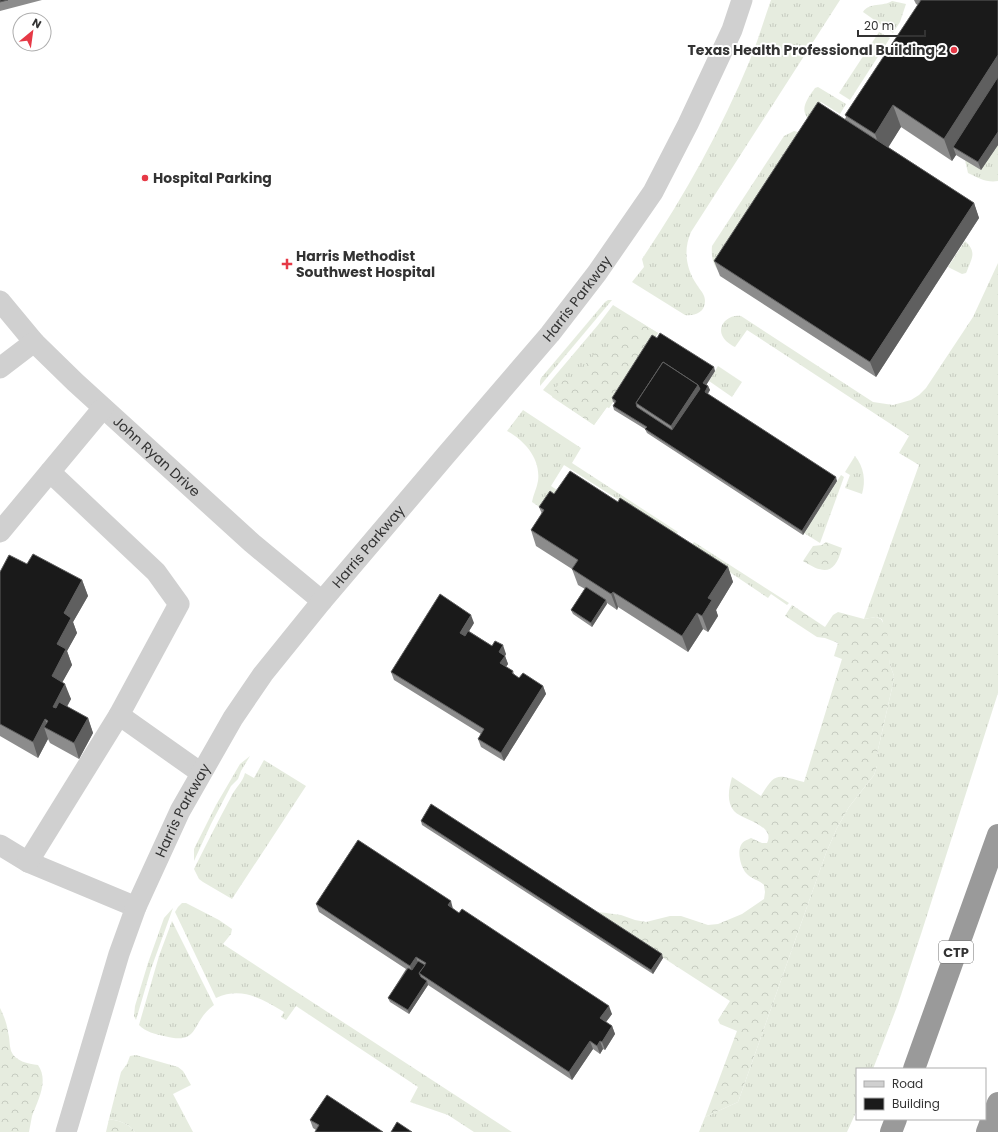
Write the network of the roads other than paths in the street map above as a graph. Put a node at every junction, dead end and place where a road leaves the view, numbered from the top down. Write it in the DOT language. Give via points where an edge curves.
graph roads {
  1 [pos="742,0"];
  2 [pos="0,301"];
  3 [pos="34,342"];
  4 [pos="0,368"];
  5 [pos="103,408"];
  6 [pos="50,472"];
  7 [pos="0,532"];
  8 [pos="322,602"];
  9 [pos="119,715"];
  10 [pos="201,773"];
  11 [pos="998,835"];
  12 [pos="0,845"];
  13 [pos="28,862"];
  14 [pos="136,907"];
  15 [pos="914,1068"];
  16 [pos="998,1103"];
  17 [pos="896,1120"];
  18 [pos="66,1132"];
  19 [pos="891,1132"];
  20 [pos="988,1132"];
  1 -- 8 [label="street, Harris Parkway" via="732,30 653,192 597,273 550,334"];
  2 -- 3 [label="street, John Ryan Drive"];
  3 -- 4 [label="street"];
  3 -- 5 [label="street, John Ryan Drive"];
  5 -- 6 [label="street"];
  5 -- 8 [label="street, John Ryan Drive" via="252,543"];
  6 -- 7 [label="street"];
  6 -- 9 [label="street" via="156,572 179,604"];
  8 -- 10 [label="street, Harris Parkway" via="259,681 233,718"];
  9 -- 10 [label="street"];
  9 -- 13 [label="street"];
  10 -- 14 [label="street, Harris Parkway" via="180,811"];
  11 -- 15 [label="highway, CTP"];
  12 -- 13 [label="street"];
  13 -- 14 [label="street"];
  14 -- 18 [label="street, Harris Parkway" via="119,954"];
  16 -- 20 [label="highway"];
  17 -- 19 [label="highway"];
}
